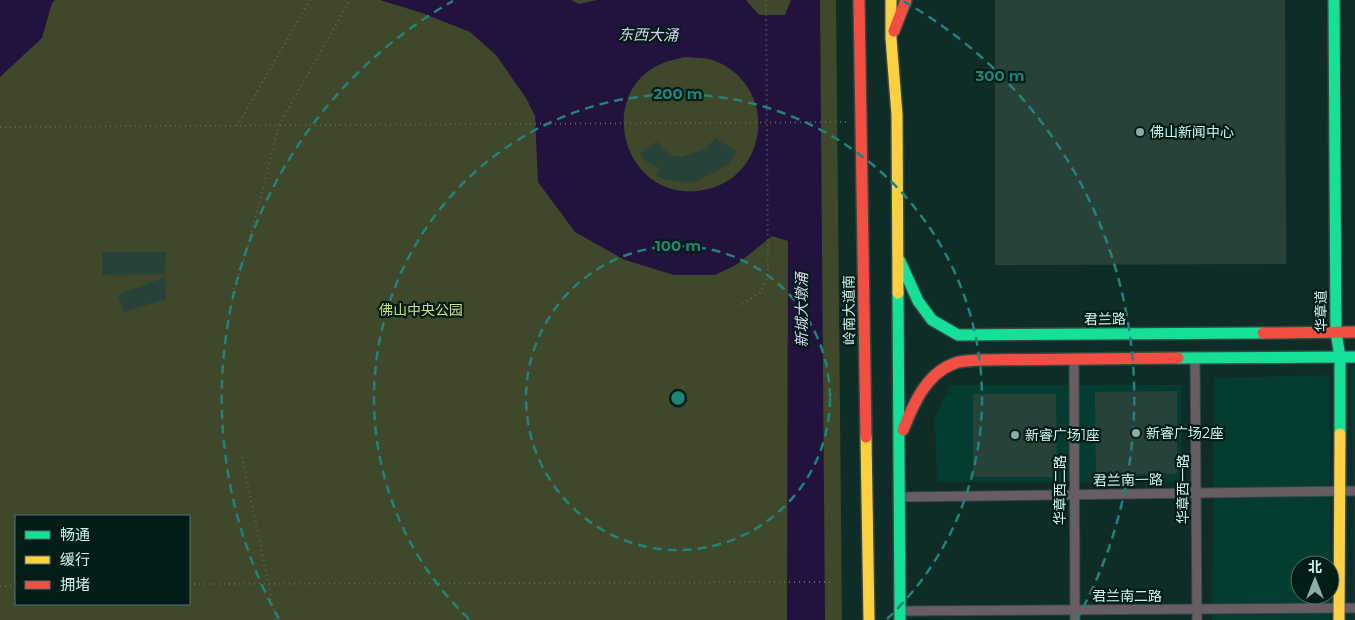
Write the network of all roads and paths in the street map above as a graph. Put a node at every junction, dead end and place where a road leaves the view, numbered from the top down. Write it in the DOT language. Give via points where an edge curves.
graph roads {
  1 [pos="310,0"];
  2 [pos="350,0"];
  3 [pos="766,0"];
  4 [pos="852,0"];
  5 [pos="859,0"];
  6 [pos="891,0"];
  7 [pos="906,0"];
  8 [pos="1334,0"];
  9 [pos="891,38"];
  10 [pos="858,39"];
  11 [pos="767,121"];
  12 [pos="861,122"];
  13 [pos="280,125"];
  14 [pos="237,126"];
  15 [pos="0,128"];
  16 [pos="898,257"];
  17 [pos="234,289"];
  18 [pos="738,306"];
  19 [pos="1336,332"];
  20 [pos="1355,332"];
  21 [pos="1340,357"];
  22 [pos="1355,357"];
  23 [pos="1195,358"];
  24 [pos="1074,360"];
  25 [pos="900,436"];
  26 [pos="242,457"];
  27 [pos="1339,491"];
  28 [pos="1355,491"];
  29 [pos="1196,493"];
  30 [pos="1074,495"];
  31 [pos="901,497"];
  32 [pos="831,582"];
  33 [pos="268,583"];
  34 [pos="190,584"];
  35 [pos="0,586"];
  36 [pos="15,586"];
  37 [pos="1355,608"];
  38 [pos="1197,609"];
  39 [pos="1074,610"];
  40 [pos="1339,614"];
  41 [pos="900,615"];
  42 [pos="276,620"];
  43 [pos="869,620"];
  44 [pos="1075,620"];
  45 [pos="1197,620"];
  1 -- 14 [label="path"];
  2 -- 13 [label="path"];
  3 -- 11 [label="path"];
  4 -- 10 [label="street"];
  5 -- 10 [label="street, 岭南大道南"];
  6 -- 9 [label="street"];
  7 -- 9 [label="street"];
  8 -- 19 [label="street, 华章道"];
  9 -- 16 [label="street" via="897,115"];
  10 -- 12 [label="street, 岭南大道南"];
  11 -- 12 [label="path"];
  11 -- 13 [label="path"];
  11 -- 18 [label="path" via="768,276 762,292"];
  12 -- 43 [label="street, 岭南大道南"];
  13 -- 14 [label="path"];
  13 -- 17 [label="path"];
  14 -- 15 [label="path"];
  16 -- 19 [label="street, 君兰路" via="918,302 932,320 958,336"];
  16 -- 25 [label="street"];
  19 -- 20 [label="street, 君兰路"];
  19 -- 21 [label="street, 华章道"];
  21 -- 22 [label="street"];
  21 -- 23 [label="street"];
  21 -- 27 [label="street, 华章道"];
  23 -- 24 [label="street"];
  23 -- 29 [label="street, 华章西一路"];
  24 -- 25 [label="street" via="980,360 953,364 931,381 915,402"];
  24 -- 30 [label="street, 华章西二路"];
  25 -- 31 [label="street"];
  26 -- 33 [label="path"];
  27 -- 28 [label="street, 君兰南一路"];
  27 -- 29 [label="street, 君兰南一路"];
  27 -- 40 [label="street, 华章道"];
  29 -- 30 [label="street, 君兰南一路"];
  29 -- 38 [label="street, 华章西一路"];
  30 -- 31 [label="street, 君兰南一路"];
  30 -- 39 [label="street, 华章西二路"];
  31 -- 41 [label="street"];
  32 -- 33 [label="path"];
  33 -- 34 [label="path"];
  33 -- 42 [label="path"];
  35 -- 36 [label="path"];
  37 -- 40 [label="street, 君兰南二路"];
  38 -- 39 [label="street, 君兰南二路"];
  38 -- 40 [label="street, 君兰南二路"];
  38 -- 45 [label="street, 华章西一路"];
  39 -- 41 [label="street, 君兰南二路"];
  39 -- 44 [label="street, 华章西二路"];
}
